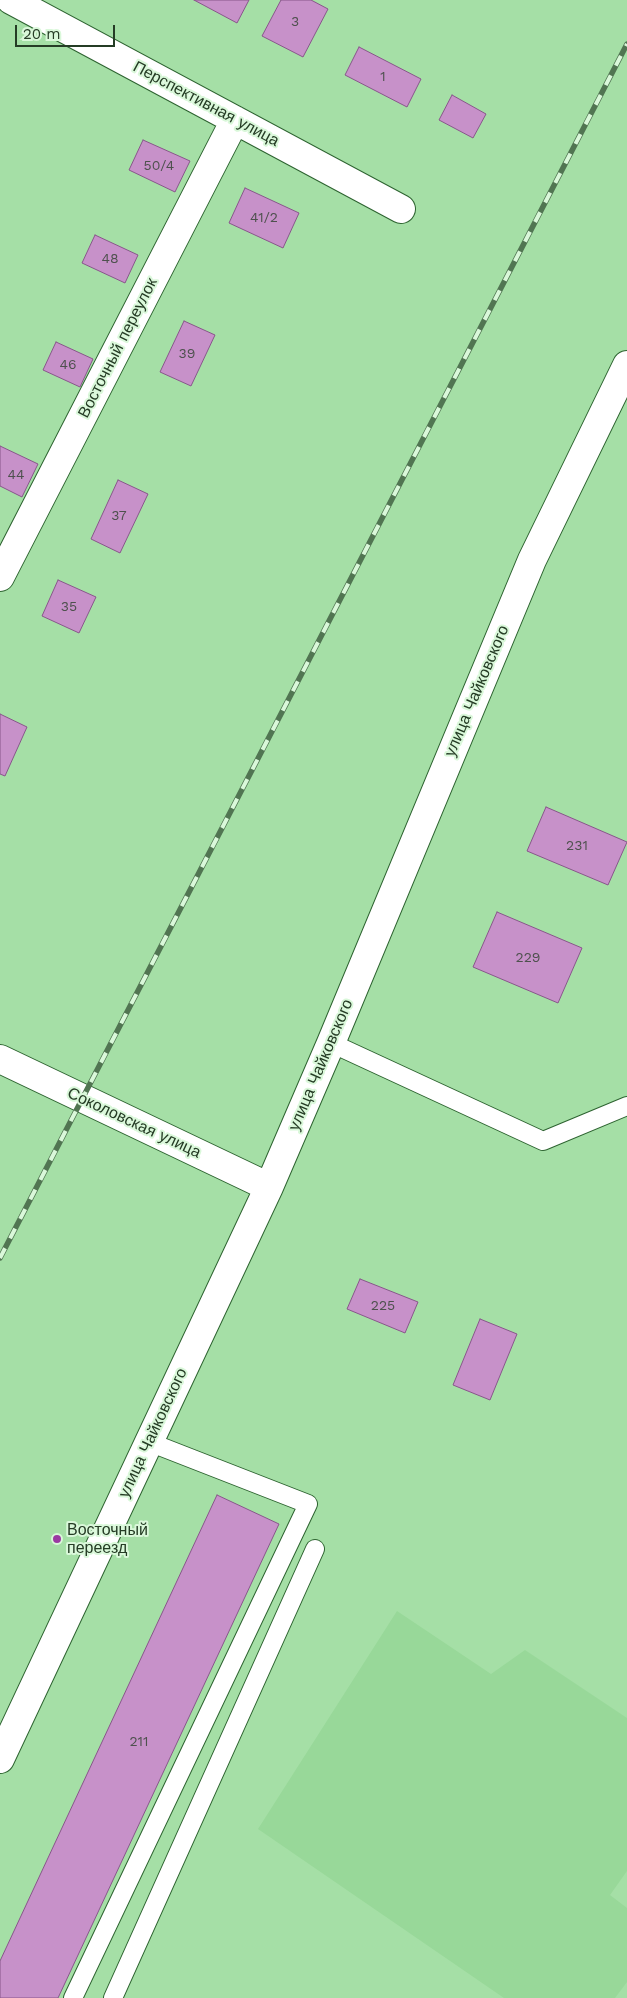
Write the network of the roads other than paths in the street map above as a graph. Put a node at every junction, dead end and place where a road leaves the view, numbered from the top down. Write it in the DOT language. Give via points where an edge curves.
graph roads {
  1 [pos="11,0"];
  2 [pos="235,120"];
  3 [pos="401,209"];
  4 [pos="627,365"];
  5 [pos="0,576"];
  6 [pos="331,1043"];
  7 [pos="0,1058"];
  8 [pos="627,1106"];
  9 [pos="269,1187"];
  10 [pos="149,1442"];
  11 [pos="315,1549"];
  12 [pos="0,1758"];
  13 [pos="73,1998"];
  14 [pos="113,1998"];
  1 -- 2 [label="street, Перспективная улица"];
  2 -- 3 [label="street, Перспективная улица"];
  2 -- 5 [label="street, Восточный переулок"];
  4 -- 6 [label="street, улица Чайковского" via="532,560"];
  6 -- 8 [label="lane" via="543,1141"];
  6 -- 9 [label="street, улица Чайковского"];
  7 -- 9 [label="street, Соколовская улица"];
  9 -- 10 [label="street, улица Чайковского"];
  10 -- 12 [label="street, улица Чайковского"];
  10 -- 13 [label="lane" via="308,1504"];
  11 -- 14 [label="lane"];
}
